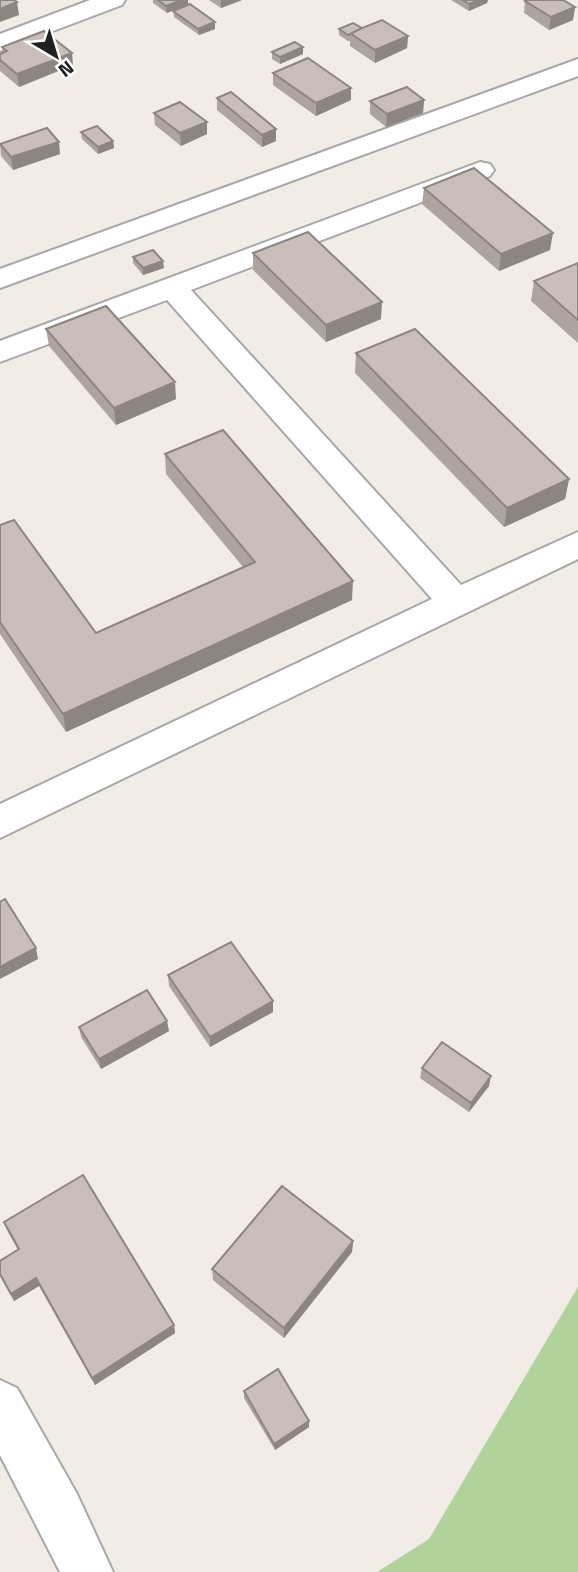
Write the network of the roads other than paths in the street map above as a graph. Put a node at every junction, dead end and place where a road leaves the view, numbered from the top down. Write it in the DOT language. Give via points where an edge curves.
graph roads {
  1 [pos="114,0"];
  2 [pos="0,43"];
  3 [pos="578,67"];
  4 [pos="480,170"];
  5 [pos="0,279"];
  6 [pos="172,287"];
  7 [pos="0,352"];
  8 [pos="578,544"];
  9 [pos="457,603"];
  10 [pos="0,822"];
  11 [pos="0,1405"];
  12 [pos="88,1572"];
  1 -- 2 [label="street"];
  3 -- 5 [label="street"];
  4 -- 6 [label="street"];
  6 -- 7 [label="street"];
  6 -- 9 [label="street"];
  8 -- 9 [label="street"];
  9 -- 10 [label="street"];
  11 -- 12 [label="street"];
}
